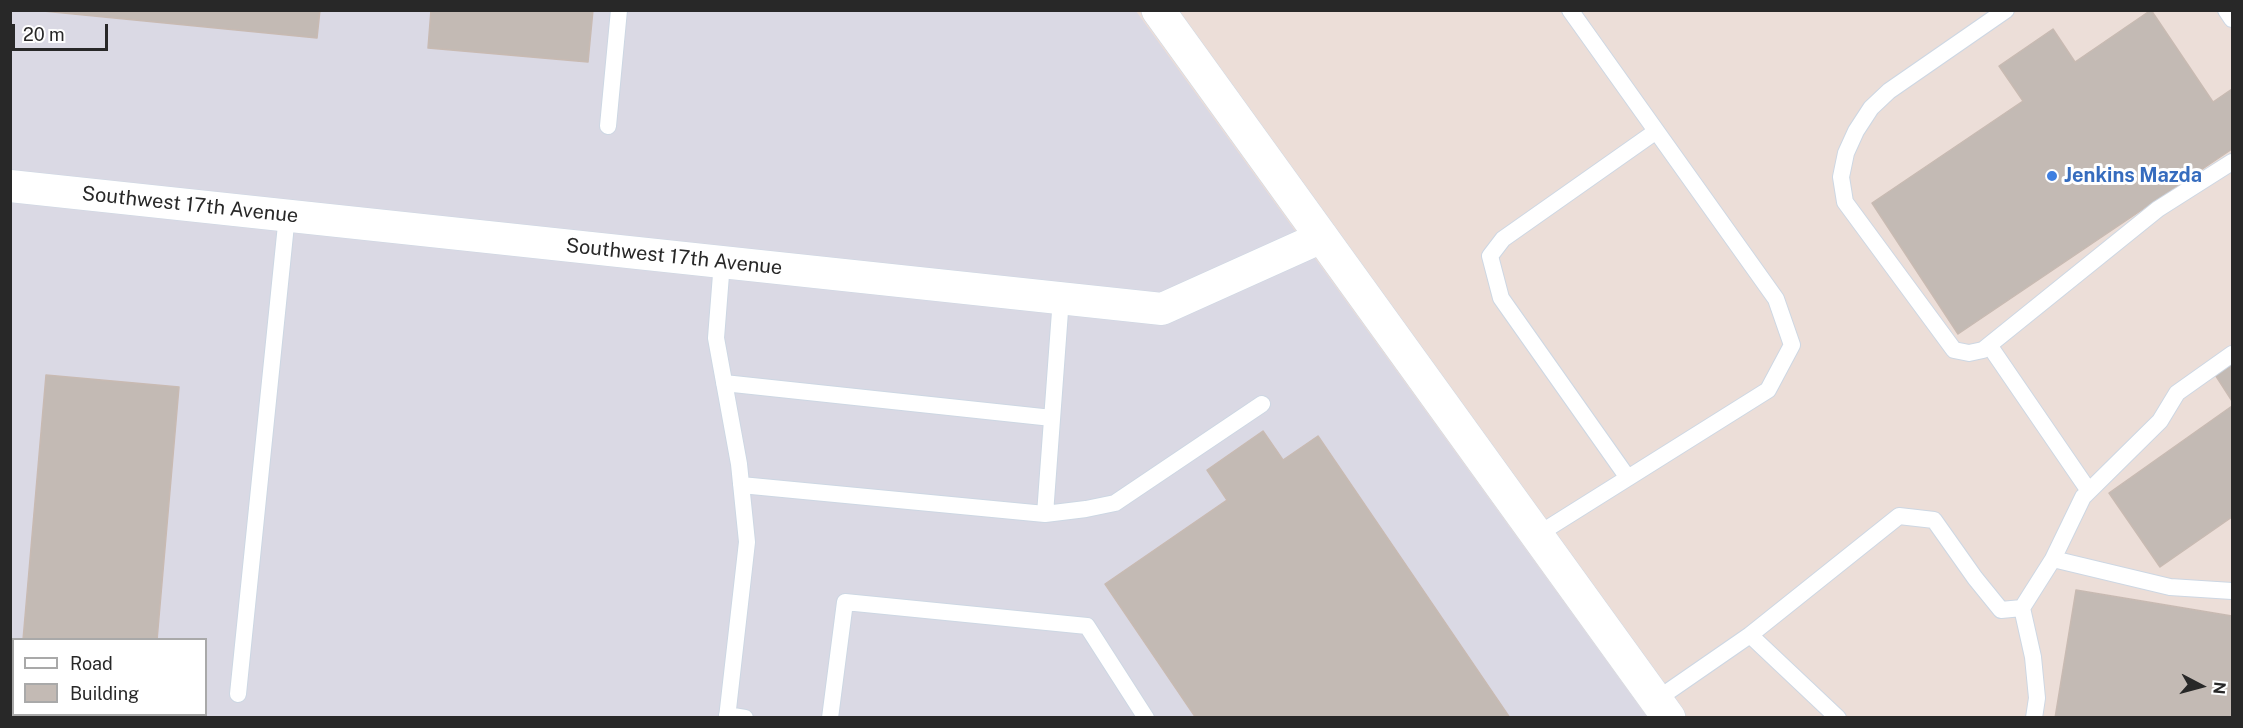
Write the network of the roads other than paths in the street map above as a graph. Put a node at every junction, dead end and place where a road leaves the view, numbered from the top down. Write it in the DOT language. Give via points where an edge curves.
graph roads {
  1 [pos="620,10"];
  2 [pos="1158,10"];
  3 [pos="1570,10"];
  4 [pos="2006,10"];
  5 [pos="2226,10"];
  6 [pos="2232,19"];
  7 [pos="608,126"];
  8 [pos="1655,132"];
  9 [pos="2232,162"];
  10 [pos="10,186"];
  11 [pos="287,215"];
  12 [pos="1322,237"];
  13 [pos="722,262"];
  14 [pos="1061,298"];
  15 [pos="1989,345"];
  16 [pos="2232,354"];
  17 [pos="724,383"];
  18 [pos="1262,404"];
  19 [pos="1052,418"];
  20 [pos="1628,478"];
  21 [pos="741,486"];
  22 [pos="2089,491"];
  23 [pos="1045,514"];
  24 [pos="1537,535"];
  25 [pos="2054,559"];
  26 [pos="2232,591"];
  27 [pos="2022,608"];
  28 [pos="1750,635"];
  29 [pos="238,694"];
  30 [pos="1663,709"];
  31 [pos="727,716"];
  32 [pos="745,717"];
  33 [pos="830,717"];
  34 [pos="1146,717"];
  35 [pos="1838,717"];
  36 [pos="2034,717"];
  1 -- 7 [label="lane"];
  2 -- 12 [label="main road"];
  3 -- 8 [label="lane"];
  4 -- 15 [label="lane" via="1889,91 1871,108 1846,153 1841,177 1845,202 1954,350 1970,353"];
  5 -- 6 [label="lane"];
  8 -- 20 [label="lane" via="1503,239 1490,256 1501,298"];
  8 -- 20 [label="lane" via="1776,299 1792,345 1768,390"];
  9 -- 15 [label="lane" via="2158,209"];
  10 -- 11 [label="street, Southwest 17th Avenue"];
  11 -- 13 [label="street, Southwest 17th Avenue"];
  11 -- 29 [label="lane"];
  12 -- 14 [label="street, Southwest 17th Avenue" via="1162,309"];
  12 -- 24 [label="main road"];
  13 -- 14 [label="street, Southwest 17th Avenue"];
  13 -- 17 [label="lane" via="716,338"];
  14 -- 19 [label="lane"];
  15 -- 22 [label="lane"];
  16 -- 22 [label="lane" via="2177,393 2160,421"];
  17 -- 19 [label="lane"];
  17 -- 21 [label="lane"];
  18 -- 23 [label="lane" via="1115,503"];
  19 -- 23 [label="lane"];
  20 -- 24 [label="lane"];
  21 -- 23 [label="lane"];
  21 -- 31 [label="lane" via="747,542"];
  22 -- 25 [label="lane"];
  24 -- 30 [label="main road"];
  25 -- 26 [label="lane" via="2170,587"];
  25 -- 27 [label="lane"];
  27 -- 28 [label="lane" via="2001,610 1934,520 1899,516"];
  27 -- 36 [label="lane" via="2037,698"];
  28 -- 30 [label="lane"];
  28 -- 35 [label="lane"];
  31 -- 32 [label="lane"];
  33 -- 34 [label="lane" via="845,602 1087,626"];
}
